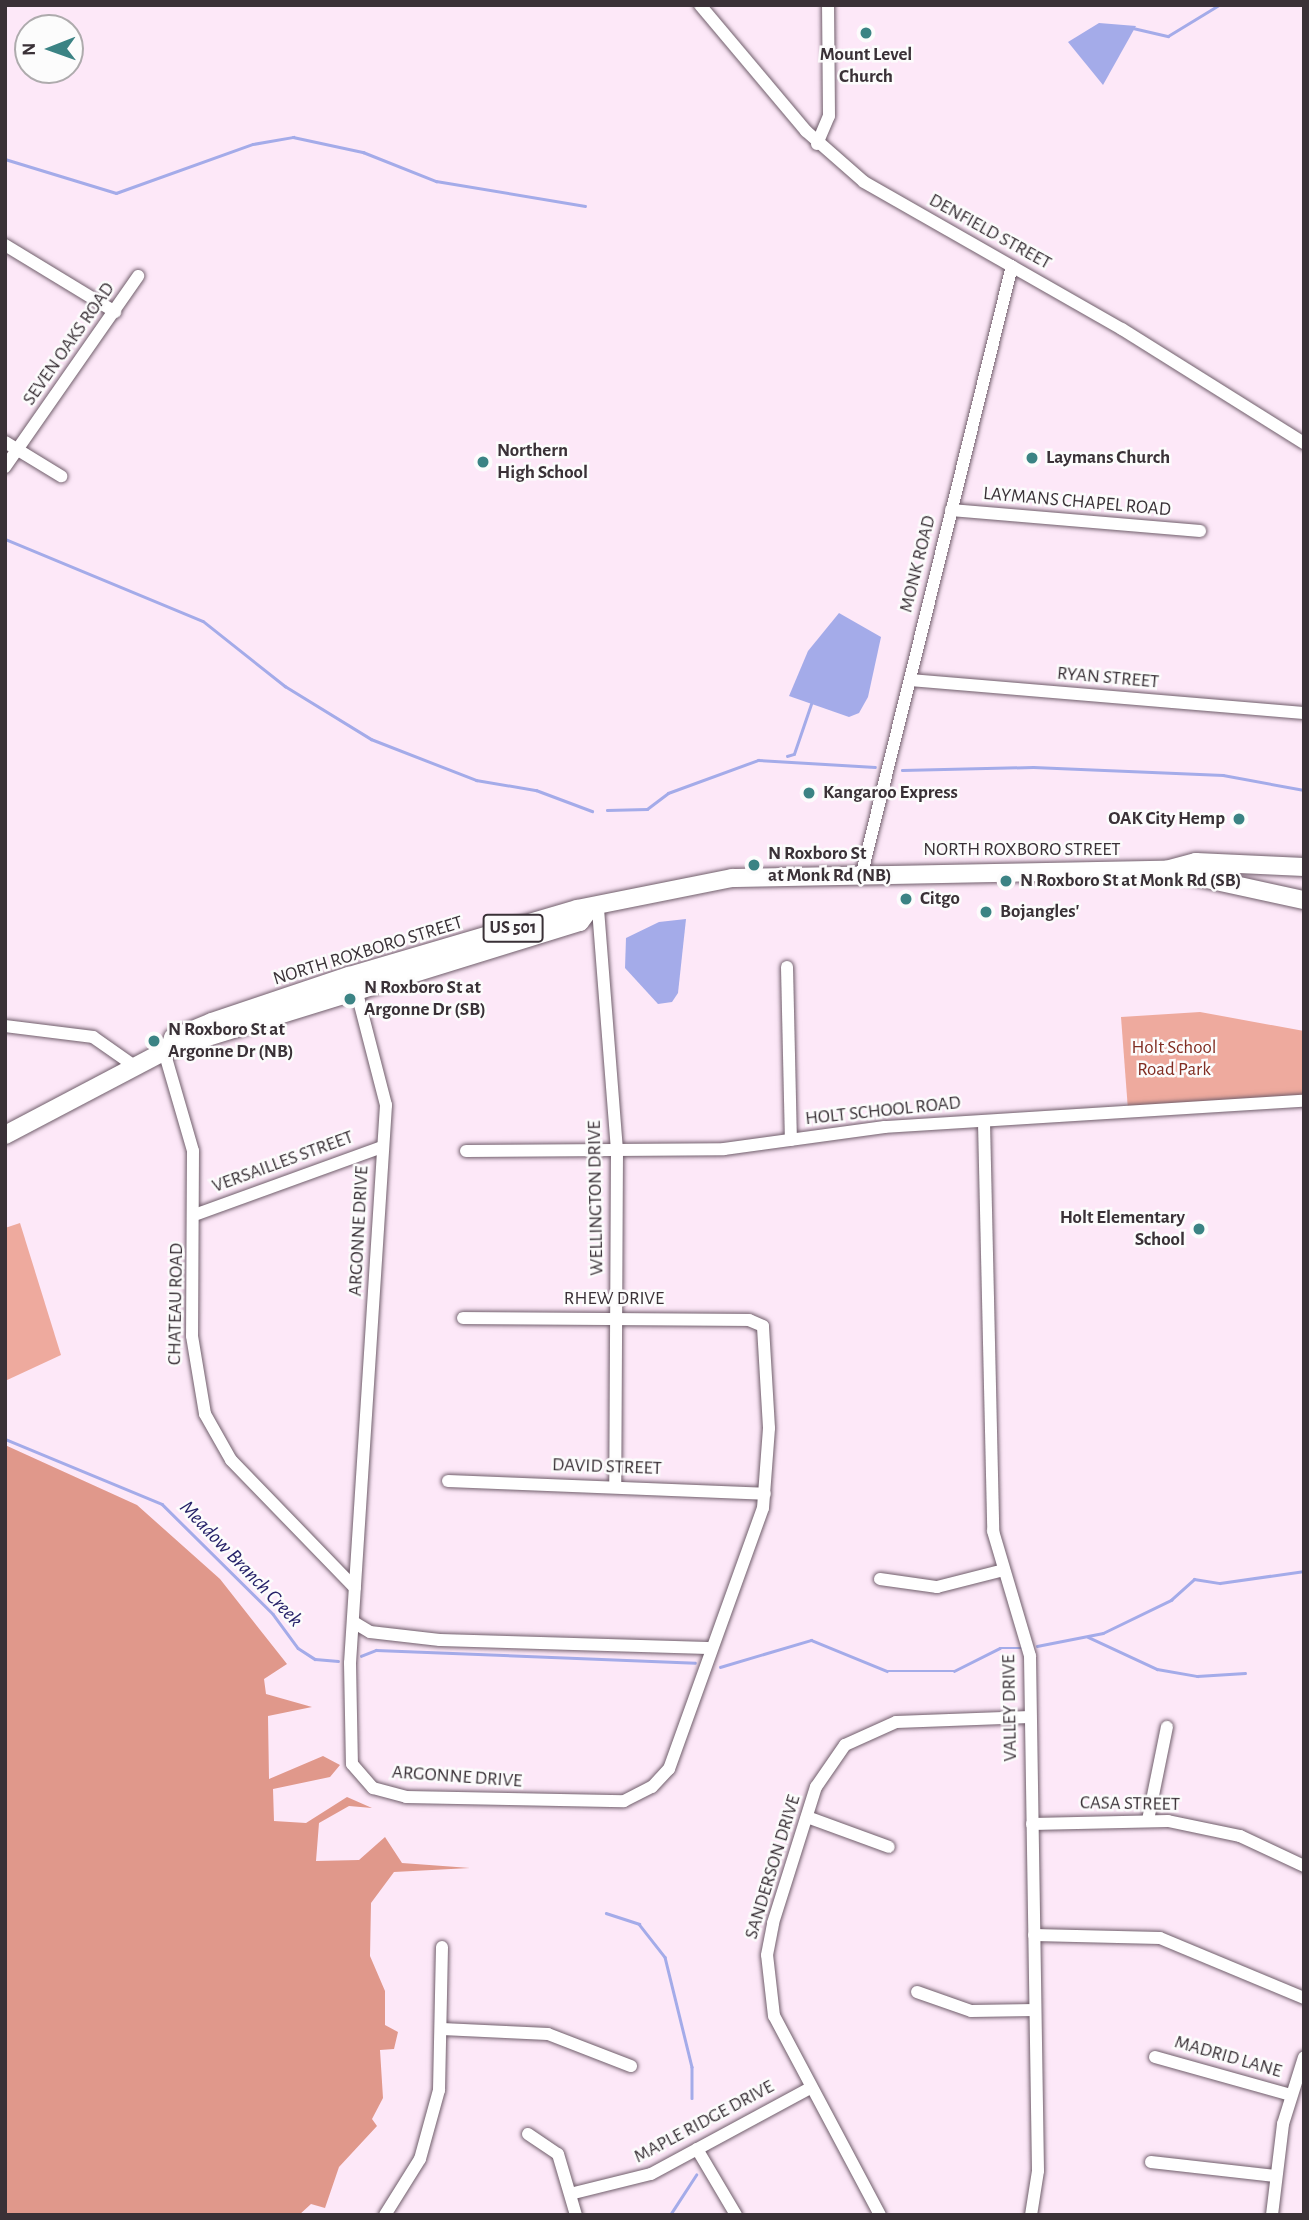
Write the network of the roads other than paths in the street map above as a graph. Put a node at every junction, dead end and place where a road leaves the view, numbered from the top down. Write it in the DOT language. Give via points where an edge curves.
graph roads {
  1 [pos="700,5"];
  2 [pos="828,5"];
  3 [pos="817,144"];
  4 [pos="5,245"];
  5 [pos="1012,266"];
  6 [pos="138,276"];
  7 [pos="115,312"];
  8 [pos="5,442"];
  9 [pos="1304,443"];
  10 [pos="18,448"];
  11 [pos="5,467"];
  12 [pos="61,476"];
  13 [pos="951,510"];
  14 [pos="1200,531"];
  15 [pos="909,680"];
  16 [pos="1304,713"];
  17 [pos="1304,867"];
  18 [pos="1166,870"];
  19 [pos="862,873"];
  20 [pos="1304,900"];
  21 [pos="593,911"];
  22 [pos="787,967"];
  23 [pos="353,985"];
  24 [pos="5,1026"];
  25 [pos="166,1050"];
  26 [pos="133,1065"];
  27 [pos="1304,1101"];
  28 [pos="984,1122"];
  29 [pos="5,1135"];
  30 [pos="791,1140"];
  31 [pos="382,1147"];
  32 [pos="466,1151"];
  33 [pos="617,1152"];
  34 [pos="197,1214"];
  35 [pos="463,1318"];
  36 [pos="617,1319"];
  37 [pos="763,1326"];
  38 [pos="448,1482"];
  39 [pos="615,1487"];
  40 [pos="765,1494"];
  41 [pos="1000,1571"];
  42 [pos="880,1579"];
  43 [pos="355,1588"];
  44 [pos="355,1623"];
  45 [pos="708,1647"];
  46 [pos="1030,1717"];
  47 [pos="1167,1727"];
  48 [pos="807,1817"];
  49 [pos="1148,1820"];
  50 [pos="1032,1824"];
  51 [pos="889,1847"];
  52 [pos="1304,1866"];
  53 [pos="1034,1935"];
  54 [pos="442,1947"];
  55 [pos="917,1992"];
  56 [pos="1304,1998"];
  57 [pos="1035,2010"];
  58 [pos="442,2029"];
  59 [pos="1155,2057"];
  60 [pos="1304,2057"];
  61 [pos="631,2066"];
  62 [pos="810,2088"];
  63 [pos="1291,2095"];
  64 [pos="528,2134"];
  65 [pos="697,2148"];
  66 [pos="1152,2162"];
  67 [pos="1275,2176"];
  68 [pos="573,2193"];
  69 [pos="385,2215"];
  70 [pos="576,2215"];
  71 [pos="736,2215"];
  72 [pos="880,2215"];
  73 [pos="1031,2215"];
  74 [pos="1272,2215"];
  1 -- 3 [label="street, DENFIELD STREET"];
  2 -- 3 [label="street" via="829,116"];
  3 -- 5 [label="street, DENFIELD STREET" via="873,187"];
  4 -- 7 [label="street" via="50,267"];
  5 -- 9 [label="street, DENFIELD STREET"];
  5 -- 13 [label="street, MONK ROAD"];
  6 -- 7 [label="street, SEVEN OAKS ROAD"];
  7 -- 10 [label="street, SEVEN OAKS ROAD"];
  8 -- 10 [label="street"];
  10 -- 11 [label="street, SEVEN OAKS ROAD"];
  10 -- 12 [label="street"];
  13 -- 14 [label="street, LAYMANS CHAPEL ROAD"];
  13 -- 15 [label="street, MONK ROAD"];
  15 -- 16 [label="street, RYAN STREET"];
  15 -- 19 [label="street, MONK ROAD"];
  17 -- 18 [label="highway, NORTH ROXBORO STREET / US 501" via="1196,862"];
  18 -- 19 [label="highway, NORTH ROXBORO STREET / US 501"];
  18 -- 20 [label="highway, NORTH ROXBORO STREET / US 501"];
  19 -- 21 [label="highway, NORTH ROXBORO STREET / US 501" via="732,878"];
  21 -- 23 [label="highway, NORTH ROXBORO STREET / US 501" via="580,922"];
  21 -- 23 [label="highway, NORTH ROXBORO STREET / US 501" via="577,909 426,954 422,962"];
  21 -- 33 [label="street, WELLINGTON DRIVE"];
  22 -- 30 [label="street"];
  23 -- 25 [label="highway, NORTH ROXBORO STREET / US 501" via="282,1014"];
  23 -- 25 [label="highway, NORTH ROXBORO STREET / US 501" via="202,1026 173,1038"];
  23 -- 31 [label="street, ARGONNE DRIVE" via="384,1082"];
  24 -- 26 [label="street" via="93,1037"];
  25 -- 26 [label="highway, NORTH ROXBORO STREET / US 501"];
  25 -- 34 [label="street, CHATEAU ROAD" via="187,1118"];
  26 -- 29 [label="highway, NORTH ROXBORO STREET / US 501"];
  27 -- 28 [label="street, HOLT SCHOOL ROAD"];
  28 -- 30 [label="street, HOLT SCHOOL ROAD"];
  28 -- 41 [label="street, VALLEY DRIVE" via="993,1531"];
  30 -- 33 [label="street, HOLT SCHOOL ROAD"];
  31 -- 34 [label="street, VERSAILLES STREET"];
  31 -- 43 [label="street, ARGONNE DRIVE"];
  32 -- 33 [label="street, HOLT SCHOOL ROAD"];
  33 -- 36 [label="street, WELLINGTON DRIVE"];
  34 -- 43 [label="street, CHATEAU ROAD" via="192,1336 197,1389 210,1426 249,1481"];
  35 -- 36 [label="street, RHEW DRIVE"];
  36 -- 37 [label="street, RHEW DRIVE" via="748,1320"];
  36 -- 39 [label="street, WELLINGTON DRIVE"];
  37 -- 40 [label="street, ARGONNE DRIVE" via="769,1427"];
  38 -- 39 [label="street, DAVID STREET"];
  39 -- 40 [label="street, DAVID STREET"];
  40 -- 45 [label="street, ARGONNE DRIVE"];
  41 -- 42 [label="street" via="937,1587"];
  41 -- 46 [label="street, VALLEY DRIVE" via="1027,1640"];
  43 -- 44 [label="street, ARGONNE DRIVE"];
  44 -- 45 [label="street" via="369,1632 440,1640"];
  44 -- 45 [label="street, ARGONNE DRIVE" via="347,1742 352,1764 373,1788 406,1797 608,1804 632,1798 669,1769"];
  46 -- 48 [label="street, SANDERSON DRIVE" via="907,1720 864,1734 830,1763"];
  46 -- 50 [label="street, VALLEY DRIVE"];
  47 -- 49 [label="street"];
  48 -- 51 [label="street"];
  48 -- 62 [label="street, SANDERSON DRIVE" via="767,1955 774,2016"];
  49 -- 50 [label="street, CASA STREET"];
  49 -- 52 [label="street, CASA STREET" via="1220,1830"];
  50 -- 53 [label="street, VALLEY DRIVE"];
  53 -- 56 [label="street" via="1160,1938"];
  53 -- 57 [label="street, VALLEY DRIVE"];
  54 -- 58 [label="street"];
  55 -- 57 [label="street" via="971,2011"];
  57 -- 73 [label="street, VALLEY DRIVE" via="1038,2171"];
  58 -- 61 [label="street" via="548,2034"];
  58 -- 69 [label="street" via="432,2121 420,2159"];
  59 -- 63 [label="street, MADRID LANE"];
  60 -- 63 [label="street"];
  62 -- 65 [label="street, MAPLE RIDGE DRIVE"];
  62 -- 72 [label="street, SANDERSON DRIVE"];
  63 -- 67 [label="street"];
  64 -- 68 [label="street" via="558,2154"];
  65 -- 68 [label="street, MAPLE RIDGE DRIVE" via="630,2182"];
  65 -- 71 [label="street"];
  66 -- 67 [label="street"];
  67 -- 74 [label="street"];
  68 -- 70 [label="street"];
}
